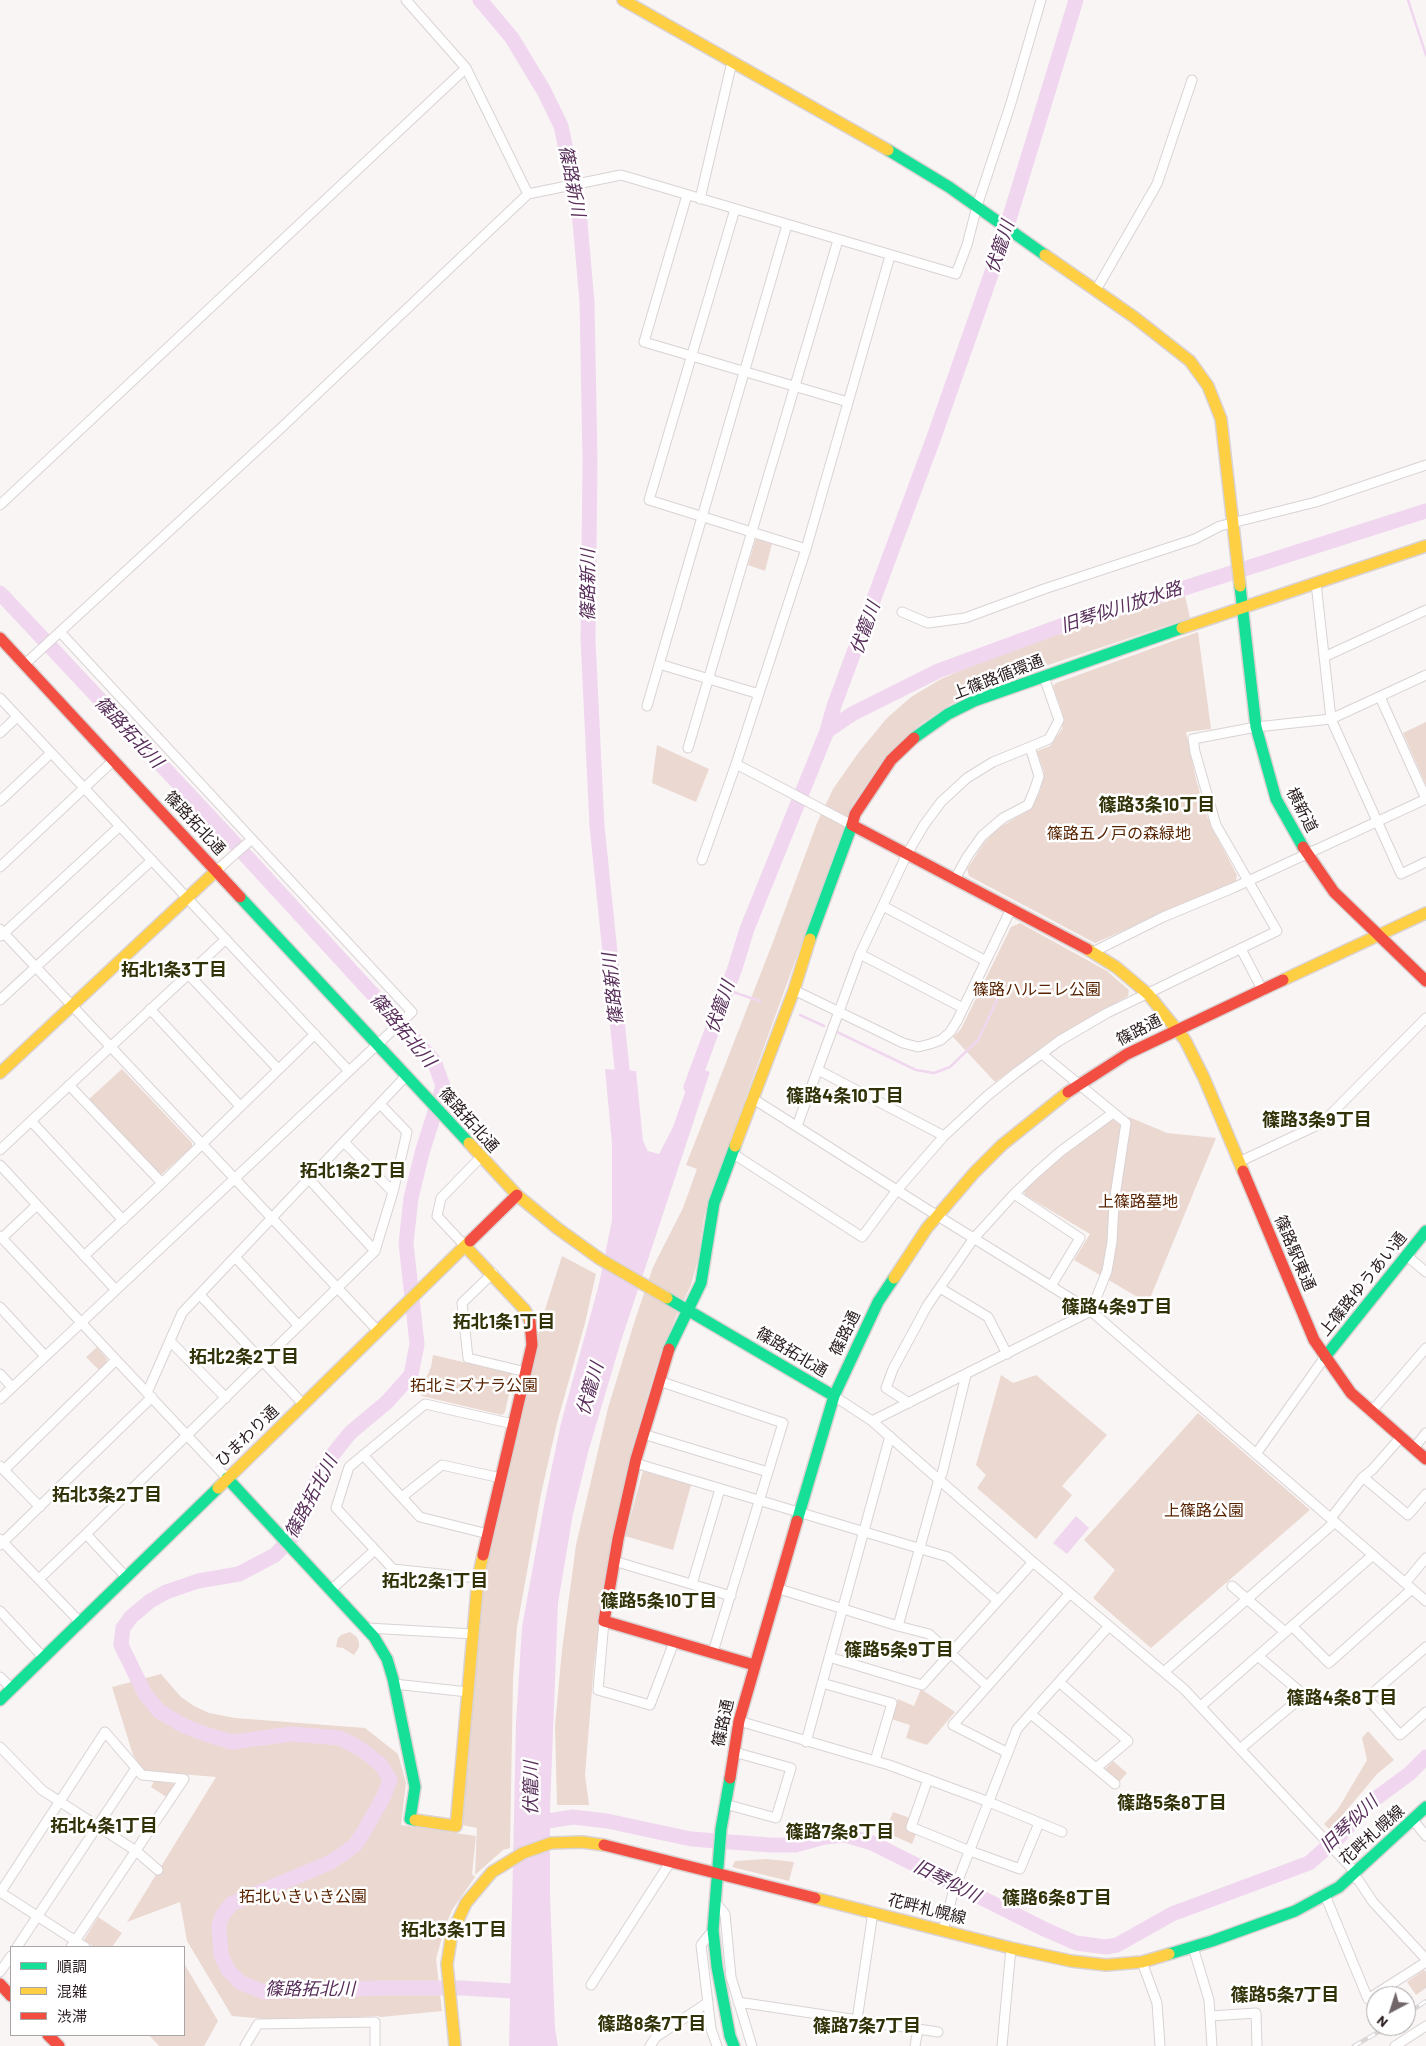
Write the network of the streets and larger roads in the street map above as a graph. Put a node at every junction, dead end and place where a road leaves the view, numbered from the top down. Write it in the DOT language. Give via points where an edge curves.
graph roads {
  1 [pos="406,0"];
  2 [pos="623,0"];
  3 [pos="1041,0"];
  4 [pos="732,62"];
  5 [pos="466,68"];
  6 [pos="1192,80"];
  7 [pos="528,194"];
  8 [pos="687,195"];
  9 [pos="700,198"];
  10 [pos="980,208"];
  11 [pos="735,209"];
  12 [pos="787,225"];
  13 [pos="838,240"];
  14 [pos="890,256"];
  15 [pos="1096,290"];
  16 [pos="692,357"];
  17 [pos="745,371"];
  18 [pos="796,387"];
  19 [pos="848,402"];
  20 [pos="1426,465"];
  21 [pos="0,505"];
  22 [pos="703,517"];
  23 [pos="1234,524"];
  24 [pos="752,532"];
  25 [pos="1426,546"];
  26 [pos="806,549"];
  27 [pos="1316,583"];
  28 [pos="1243,608"];
  29 [pos="1426,610"];
  30 [pos="902,612"];
  31 [pos="58,634"];
  32 [pos="0,638"];
  33 [pos="1324,657"];
  34 [pos="25,664"];
  35 [pos="658,664"];
  36 [pos="1426,675"];
  37 [pos="709,678"];
  38 [pos="1044,678"];
  39 [pos="759,694"];
  40 [pos="1380,696"];
  41 [pos="0,698"];
  42 [pos="647,706"];
  43 [pos="17,717"];
  44 [pos="1331,719"];
  45 [pos="1256,727"];
  46 [pos="0,733"];
  47 [pos="1030,747"];
  48 [pos="688,748"];
  49 [pos="51,753"];
  50 [pos="114,760"];
  51 [pos="736,764"];
  52 [pos="84,787"];
  53 [pos="1426,799"];
  54 [pos="0,801"];
  55 [pos="1376,821"];
  56 [pos="852,825"];
  57 [pos="120,826"];
  58 [pos="250,841"];
  59 [pos="1306,853"];
  60 [pos="907,854"];
  61 [pos="152,860"];
  62 [pos="702,860"];
  63 [pos="1426,862"];
  64 [pos="0,867"];
  65 [pos="217,870"];
  66 [pos="955,880"];
  67 [pos="1247,881"];
  68 [pos="188,898"];
  69 [pos="882,906"];
  70 [pos="1011,908"];
  71 [pos="1426,913"];
  72 [pos="1,933"];
  73 [pos="1380,936"];
  74 [pos="226,939"];
  75 [pos="1241,949"];
  76 [pos="1093,952"];
  77 [pos="860,954"];
  78 [pos="986,960"];
  79 [pos="35,966"];
  80 [pos="188,974"];
  81 [pos="1426,982"];
  82 [pos="794,990"];
  83 [pos="1263,991"];
  84 [pos="1148,994"];
  85 [pos="0,1000"];
  86 [pos="72,1005"];
  87 [pos="963,1008"];
  88 [pos="150,1009"];
  89 [pos="839,1010"];
  90 [pos="1426,1018"];
  91 [pos="1178,1029"];
  92 [pos="314,1034"];
  93 [pos="377,1044"];
  94 [pos="110,1046"];
  95 [pos="1042,1054"];
  96 [pos="278,1069"];
  97 [pos="348,1070"];
  98 [pos="818,1070"];
  99 [pos="0,1073"];
  100 [pos="406,1076"];
  101 [pos="1079,1084"];
  102 [pos="69,1085"];
  103 [pos="752,1098"];
  104 [pos="380,1104"];
  105 [pos="240,1106"];
  106 [pos="1113,1113"];
  107 [pos="31,1121"];
  108 [pos="797,1126"];
  109 [pos="944,1136"];
  110 [pos="344,1142"];
  111 [pos="202,1144"];
  112 [pos="0,1150"];
  113 [pos="732,1154"];
  114 [pos="481,1157"];
  115 [pos="1239,1162"];
  116 [pos="0,1165"];
  117 [pos="234,1178"];
  118 [pos="309,1179"];
  119 [pos="162,1183"];
  120 [pos="897,1190"];
  121 [pos="393,1192"];
  122 [pos="1014,1194"];
  123 [pos="517,1195"];
  124 [pos="37,1205"];
  125 [pos="937,1215"];
  126 [pos="272,1219"];
  127 [pos="123,1220"];
  128 [pos="1426,1231"];
  129 [pos="1,1237"];
  130 [pos="974,1238"];
  131 [pos="465,1246"];
  132 [pos="375,1251"];
  133 [pos="84,1256"];
  134 [pos="1407,1256"];
  135 [pos="236,1258"];
  136 [pos="1426,1272"];
  137 [pos="492,1273"];
  138 [pos="1051,1286"];
  139 [pos="338,1288"];
  140 [pos="940,1288"];
  141 [pos="115,1289"];
  142 [pos="200,1294"];
  143 [pos="0,1307"];
  144 [pos="687,1309"];
  145 [pos="1092,1311"];
  146 [pos="80,1322"];
  147 [pos="300,1326"];
  148 [pos="378,1331"];
  149 [pos="170,1341"];
  150 [pos="1426,1348"];
  151 [pos="1007,1354"];
  152 [pos="45,1356"];
  153 [pos="1325,1357"];
  154 [pos="116,1360"];
  155 [pos="264,1361"];
  156 [pos="526,1372"];
  157 [pos="0,1374"];
  158 [pos="966,1375"];
  159 [pos="659,1381"];
  160 [pos="12,1387"];
  161 [pos="149,1395"];
  162 [pos="834,1396"];
  163 [pos="226,1398"];
  164 [pos="0,1399"];
  165 [pos="909,1403"];
  166 [pos="303,1404"];
  167 [pos="1372,1411"];
  168 [pos="872,1421"];
  169 [pos="513,1424"];
  170 [pos="1426,1433"];
  171 [pos="643,1434"];
  172 [pos="187,1435"];
  173 [pos="890,1436"];
  174 [pos="1401,1437"];
  175 [pos="1414,1448"];
  176 [pos="1256,1454"];
  177 [pos="363,1455"];
  178 [pos="1426,1459"];
  179 [pos="635,1464"];
  180 [pos="2,1468"];
  181 [pos="768,1472"];
  182 [pos="1363,1477"];
  183 [pos="227,1478"];
  184 [pos="501,1478"];
  185 [pos="939,1479"];
  186 [pos="720,1489"];
  187 [pos="1426,1494"];
  188 [pos="402,1497"];
  189 [pos="760,1501"];
  190 [pos="40,1507"];
  191 [pos="799,1512"];
  192 [pos="1333,1520"];
  193 [pos="863,1532"];
  194 [pos="86,1534"];
  195 [pos="488,1534"];
  196 [pos="1,1542"];
  197 [pos="920,1549"];
  198 [pos="375,1550"];
  199 [pos="1373,1555"];
  200 [pos="1426,1558"];
  201 [pos="614,1561"];
  202 [pos="1033,1562"];
  203 [pos="126,1577"];
  204 [pos="478,1578"];
  205 [pos="39,1580"];
  206 [pos="1405,1583"];
  207 [pos="692,1584"];
  208 [pos="1232,1586"];
  209 [pos="776,1588"];
  210 [pos="332,1589"];
  211 [pos="1412,1589"];
  212 [pos="1070,1593"];
  213 [pos="731,1596"];
  214 [pos="1248,1599"];
  215 [pos="998,1600"];
  216 [pos="1426,1601"];
  217 [pos="842,1608"];
  218 [pos="0,1611"];
  219 [pos="604,1621"];
  220 [pos="80,1622"];
  221 [pos="898,1626"];
  222 [pos="1109,1626"];
  223 [pos="368,1628"];
  224 [pos="1289,1629"];
  225 [pos="473,1634"];
  226 [pos="674,1642"];
  227 [pos="1426,1646"];
  228 [pos="713,1652"];
  229 [pos="951,1653"];
  230 [pos="1258,1656"];
  231 [pos="43,1657"];
  232 [pos="829,1657"];
  233 [pos="754,1665"];
  234 [pos="1164,1672"];
  235 [pos="0,1677"];
  236 [pos="1059,1682"];
  237 [pos="822,1683"];
  238 [pos="394,1684"];
  239 [pos="987,1686"];
  240 [pos="11,1688"];
  241 [pos="468,1692"];
  242 [pos="0,1700"];
  243 [pos="1201,1706"];
  244 [pos="1426,1712"];
  245 [pos="1031,1714"];
  246 [pos="739,1721"];
  247 [pos="806,1742"];
  248 [pos="0,1748"];
  249 [pos="1240,1749"];
  250 [pos="734,1752"];
  251 [pos="1008,1753"];
  252 [pos="875,1761"];
  253 [pos="136,1768"];
  254 [pos="1096,1768"];
  255 [pos="928,1779"];
  256 [pos="1114,1784"];
  257 [pos="61,1802"];
  258 [pos="989,1802"];
  259 [pos="725,1804"];
  260 [pos="1426,1807"];
  261 [pos="1413,1820"];
  262 [pos="1039,1823"];
  263 [pos="98,1826"];
  264 [pos="1062,1832"];
  265 [pos="1426,1836"];
  266 [pos="136,1851"];
  267 [pos="970,1851"];
  268 [pos="671,1861"];
  269 [pos="158,1870"];
  270 [pos="716,1872"];
  271 [pos="1354,1874"];
  272 [pos="0,1892"];
  273 [pos="1325,1895"];
  274 [pos="714,1902"];
  275 [pos="873,1912"];
  276 [pos="38,1917"];
  277 [pos="713,1930"];
  278 [pos="943,1930"];
  279 [pos="74,1944"];
  280 [pos="18,1946"];
  281 [pos="1193,1947"];
  282 [pos="1010,1948"];
  283 [pos="10,1957"];
  284 [pos="1426,1961"];
  285 [pos="1142,1962"];
  286 [pos="0,1972"];
  287 [pos="0,1984"];
  288 [pos="591,1985"];
  289 [pos="10,1995"];
  290 [pos="738,2002"];
  291 [pos="707,2003"];
  292 [pos="1210,2016"];
  293 [pos="857,2020"];
  294 [pos="918,2029"];
  295 [pos="1423,2029"];
  296 [pos="938,2032"];
  297 [pos="49,2036"];
  298 [pos="1426,2039"];
  299 [pos="657,2042"];
  300 [pos="59,2046"];
  301 [pos="245,2046"];
  302 [pos="375,2046"];
  303 [pos="455,2046"];
  304 [pos="650,2046"];
  305 [pos="717,2046"];
  306 [pos="734,2046"];
  307 [pos="752,2046"];
  308 [pos="915,2046"];
  309 [pos="1002,2046"];
  310 [pos="1160,2046"];
  311 [pos="1212,2046"];
  312 [pos="1257,2046"];
  313 [pos="1395,2046"];
  1 -- 5 [label="street"];
  2 -- 4 [label="street, 横新道"];
  3 -- 10 [label="street"];
  4 -- 9 [label="street"];
  4 -- 10 [label="street, 横新道" via="874,141"];
  5 -- 7 [label="street"];
  5 -- 21 [label="street"];
  6 -- 15 [label="street" via="1157,184"];
  7 -- 8 [label="street" via="621,175"];
  7 -- 31 [label="street"];
  8 -- 9 [label="street"];
  8 -- 16 [label="street" via="644,342"];
  9 -- 11 [label="street"];
  10 -- 14 [label="street" via="956,274"];
  10 -- 15 [label="street, 横新道"];
  11 -- 12 [label="street"];
  11 -- 16 [label="street"];
  12 -- 13 [label="street"];
  12 -- 17 [label="street"];
  13 -- 14 [label="street"];
  13 -- 18 [label="street"];
  14 -- 19 [label="street"];
  15 -- 23 [label="street, 横新道" via="1190,361 1208,386 1221,419"];
  16 -- 17 [label="street"];
  16 -- 22 [label="street" via="649,500"];
  17 -- 18 [label="street"];
  17 -- 22 [label="street"];
  18 -- 19 [label="street"];
  18 -- 24 [label="street"];
  19 -- 26 [label="street"];
  20 -- 23 [label="street" via="1316,502"];
  22 -- 24 [label="street"];
  22 -- 35 [label="street"];
  23 -- 28 [label="street, 横新道"];
  23 -- 30 [label="street" via="1220,526 1195,539 965,618 928,622"];
  24 -- 26 [label="street"];
  24 -- 37 [label="street"];
  25 -- 27 [label="street, 上篠路循環通"];
  26 -- 39 [label="street"];
  27 -- 28 [label="street, 上篠路循環通"];
  27 -- 33 [label="street"];
  28 -- 38 [label="street, 上篠路循環通"];
  28 -- 45 [label="street, 横新道"];
  29 -- 33 [label="street"];
  31 -- 34 [label="street"];
  31 -- 58 [label="street"];
  32 -- 34 [label="street, 篠路拓北通"];
  33 -- 44 [label="street"];
  34 -- 50 [label="street, 篠路拓北通"];
  35 -- 37 [label="street"];
  35 -- 42 [label="street"];
  36 -- 40 [label="street"];
  37 -- 39 [label="street"];
  37 -- 48 [label="street"];
  38 -- 47 [label="street" via="1059,720 1049,739"];
  38 -- 56 [label="street, 上篠路循環通" via="974,701 919,734 891,760 855,814"];
  39 -- 51 [label="street"];
  40 -- 44 [label="street"];
  40 -- 53 [label="street"];
  41 -- 43 [label="street"];
  43 -- 46 [label="street"];
  43 -- 49 [label="street"];
  44 -- 45 [label="street"];
  44 -- 55 [label="street"];
  45 -- 59 [label="street, 横新道" via="1276,799"];
  45 -- 67 [label="street" via="1193,739 1216,825"];
  47 -- 60 [label="street" via="993,762 967,778 941,802"];
  47 -- 66 [label="street" via="1039,776 1028,805 1003,818 982,836"];
  49 -- 52 [label="street"];
  49 -- 54 [label="street"];
  50 -- 52 [label="street"];
  50 -- 65 [label="street, 篠路拓北通"];
  51 -- 56 [label="street"];
  51 -- 62 [label="street"];
  52 -- 57 [label="street"];
  52 -- 64 [label="street"];
  53 -- 55 [label="street"];
  55 -- 59 [label="street"];
  55 -- 63 [label="street" via="1401,874"];
  56 -- 60 [label="street"];
  56 -- 82 [label="street, 上篠路循環通"];
  57 -- 61 [label="street"];
  57 -- 72 [label="street"];
  58 -- 65 [label="street"];
  58 -- 93 [label="street" via="412,1012"];
  59 -- 67 [label="street"];
  59 -- 73 [label="street, 横新道" via="1334,892"];
  60 -- 66 [label="street"];
  60 -- 69 [label="street"];
  61 -- 68 [label="street"];
  61 -- 79 [label="street"];
  65 -- 68 [label="street"];
  65 -- 93 [label="street, 篠路拓北通"];
  66 -- 70 [label="street"];
  67 -- 75 [label="street" via="1277,932"];
  67 -- 76 [label="street"];
  68 -- 74 [label="street"];
  68 -- 86 [label="street"];
  69 -- 77 [label="street"];
  69 -- 78 [label="street"];
  70 -- 76 [label="street"];
  70 -- 78 [label="street"];
  71 -- 73 [label="street, 篠路通"];
  72 -- 79 [label="street"];
  73 -- 81 [label="street, 横新道"];
  73 -- 83 [label="street, 篠路通"];
  74 -- 80 [label="street"];
  74 -- 92 [label="street"];
  75 -- 83 [label="street"];
  75 -- 84 [label="street"];
  76 -- 84 [label="street"];
  77 -- 87 [label="street"];
  77 -- 89 [label="street"];
  78 -- 87 [label="street"];
  79 -- 85 [label="street"];
  79 -- 86 [label="street"];
  80 -- 88 [label="street"];
  80 -- 96 [label="street"];
  82 -- 89 [label="street"];
  82 -- 103 [label="street, 上篠路循環通"];
  83 -- 91 [label="street, 篠路通"];
  84 -- 91 [label="street"];
  84 -- 95 [label="street" via="1107,1013"];
  86 -- 94 [label="street"];
  86 -- 99 [label="street"];
  87 -- 89 [label="street" via="950,1032 941,1040 918,1047 903,1043"];
  88 -- 94 [label="street"];
  88 -- 105 [label="street"];
  89 -- 98 [label="street"];
  90 -- 115 [label="street" via="1322,1123"];
  91 -- 101 [label="street, 篠路通" via="1127,1054"];
  91 -- 115 [label="street, 篠路駅東通" via="1204,1078"];
  92 -- 96 [label="street"];
  92 -- 97 [label="street"];
  93 -- 97 [label="street"];
  93 -- 100 [label="street, 篠路拓北通"];
  94 -- 102 [label="street"];
  94 -- 111 [label="street"];
  95 -- 101 [label="street"];
  95 -- 109 [label="street" via="987,1096"];
  96 -- 105 [label="street"];
  97 -- 117 [label="street"];
  98 -- 108 [label="street"];
  98 -- 109 [label="street"];
  100 -- 104 [label="street"];
  100 -- 114 [label="street, 篠路拓北通"];
  101 -- 106 [label="street"];
  101 -- 125 [label="street, 篠路通" via="1002,1145"];
  102 -- 107 [label="street"];
  102 -- 119 [label="street"];
  103 -- 108 [label="street"];
  103 -- 113 [label="street, 上篠路循環通"];
  104 -- 110 [label="street"];
  104 -- 121 [label="street" via="407,1132"];
  105 -- 111 [label="street"];
  106 -- 122 [label="street" via="1061,1151"];
  106 -- 145 [label="street" via="1126,1123 1107,1271"];
  107 -- 112 [label="street"];
  107 -- 127 [label="street"];
  108 -- 120 [label="street"];
  109 -- 120 [label="street"];
  110 -- 118 [label="street"];
  110 -- 121 [label="street"];
  111 -- 117 [label="street"];
  111 -- 119 [label="street"];
  113 -- 120 [label="street" via="862,1237"];
  113 -- 144 [label="street, 上篠路循環通" via="714,1203 701,1283"];
  114 -- 123 [label="street, 篠路拓北通"];
  114 -- 131 [label="street" via="441,1198 436,1216"];
  115 -- 153 [label="street, 篠路駅東通" via="1314,1340"];
  116 -- 124 [label="street"];
  117 -- 126 [label="street"];
  117 -- 141 [label="street"];
  118 -- 126 [label="street"];
  118 -- 132 [label="street"];
  119 -- 127 [label="street"];
  120 -- 125 [label="street"];
  121 -- 132 [label="street"];
  122 -- 130 [label="street"];
  122 -- 138 [label="street" via="1080,1238"];
  123 -- 131 [label="street, ひまわり通"];
  123 -- 144 [label="street, 篠路拓北通" via="600,1259"];
  124 -- 129 [label="street"];
  124 -- 133 [label="street"];
  125 -- 130 [label="street"];
  125 -- 162 [label="street, 篠路通" via="878,1302"];
  126 -- 135 [label="street"];
  126 -- 139 [label="street"];
  127 -- 133 [label="street"];
  128 -- 134 [label="street, 上篠路ゆうあい通"];
  129 -- 146 [label="street"];
  130 -- 138 [label="street"];
  130 -- 140 [label="street"];
  131 -- 137 [label="street"];
  131 -- 148 [label="street, ひまわり通"];
  132 -- 139 [label="street"];
  133 -- 141 [label="street"];
  134 -- 136 [label="street"];
  134 -- 153 [label="street, 上篠路ゆうあい通"];
  135 -- 142 [label="street"];
  135 -- 147 [label="street"];
  137 -- 156 [label="street" via="525,1310 532,1325 532,1345"];
  137 -- 156 [label="street" via="462,1303 468,1358"];
  138 -- 145 [label="street"];
  139 -- 147 [label="street"];
  139 -- 148 [label="street"];
  140 -- 151 [label="street" via="988,1317"];
  140 -- 165 [label="street" via="927,1306 886,1388"];
  141 -- 146 [label="street"];
  142 -- 149 [label="street" via="182,1313"];
  142 -- 155 [label="street"];
  143 -- 152 [label="street"];
  144 -- 159 [label="street, 上篠路循環通" via="671,1342"];
  144 -- 162 [label="street, 篠路拓北通"];
  145 -- 151 [label="street"];
  145 -- 176 [label="street"];
  146 -- 152 [label="street"];
  146 -- 154 [label="street"];
  147 -- 155 [label="street"];
  148 -- 166 [label="street, ひまわり通"];
  149 -- 161 [label="street"];
  149 -- 163 [label="street"];
  150 -- 167 [label="street"];
  151 -- 158 [label="street"];
  152 -- 160 [label="street"];
  153 -- 167 [label="street, 篠路駅東通" via="1351,1393"];
  153 -- 176 [label="street"];
  154 -- 161 [label="street"];
  154 -- 180 [label="street"];
  155 -- 163 [label="street"];
  155 -- 166 [label="street"];
  156 -- 169 [label="street"];
  157 -- 160 [label="street"];
  158 -- 165 [label="street"];
  158 -- 185 [label="street"];
  159 -- 171 [label="street, 上篠路循環通"];
  159 -- 181 [label="street" via="783,1423"];
  160 -- 164 [label="street"];
  161 -- 172 [label="street"];
  161 -- 190 [label="street"];
  162 -- 168 [label="street"];
  162 -- 191 [label="street, 篠路通"];
  163 -- 172 [label="street"];
  165 -- 168 [label="street"];
  166 -- 183 [label="street, ひまわり通"];
  167 -- 174 [label="street, 篠路駅東通"];
  168 -- 173 [label="street"];
  169 -- 177 [label="street" via="425,1404"];
  169 -- 184 [label="street"];
  170 -- 175 [label="street"];
  171 -- 179 [label="street, 上篠路循環通"];
  171 -- 181 [label="street"];
  172 -- 183 [label="street"];
  172 -- 194 [label="street"];
  173 -- 185 [label="street"];
  173 -- 193 [label="street"];
  174 -- 175 [label="street, 篠路駅東通"];
  174 -- 182 [label="street"];
  175 -- 178 [label="street, 篠路駅東通"];
  176 -- 192 [label="street"];
  177 -- 188 [label="street"];
  177 -- 198 [label="street" via="349,1467 336,1508"];
  179 -- 186 [label="street"];
  179 -- 201 [label="street, 上篠路循環通"];
  180 -- 190 [label="street"];
  181 -- 189 [label="street"];
  182 -- 187 [label="street" via="1408,1515"];
  182 -- 192 [label="street"];
  183 -- 203 [label="street, ひまわり通"];
  183 -- 210 [label="street"];
  184 -- 188 [label="street" via="442,1465"];
  184 -- 195 [label="street"];
  185 -- 197 [label="street"];
  185 -- 202 [label="street"];
  186 -- 189 [label="street"];
  186 -- 207 [label="street"];
  188 -- 195 [label="street" via="420,1517"];
  189 -- 191 [label="street"];
  189 -- 213 [label="street"];
  190 -- 196 [label="street"];
  191 -- 193 [label="street"];
  191 -- 209 [label="street, 篠路通"];
  192 -- 199 [label="street"];
  192 -- 214 [label="street"];
  193 -- 197 [label="street"];
  193 -- 217 [label="street"];
  194 -- 203 [label="street"];
  194 -- 205 [label="street"];
  195 -- 204 [label="street"];
  196 -- 205 [label="street"];
  197 -- 215 [label="street" via="948,1557"];
  197 -- 221 [label="street"];
  198 -- 204 [label="street" via="393,1569"];
  198 -- 210 [label="street"];
  199 -- 206 [label="street"];
  199 -- 224 [label="street"];
  200 -- 206 [label="street"];
  201 -- 207 [label="street"];
  201 -- 219 [label="street, 上篠路循環通"];
  202 -- 212 [label="street"];
  202 -- 215 [label="street"];
  203 -- 220 [label="street, ひまわり通"];
  204 -- 225 [label="street"];
  205 -- 220 [label="street"];
  206 -- 211 [label="street"];
  207 -- 213 [label="street"];
  208 -- 214 [label="street"];
  209 -- 217 [label="street"];
  209 -- 233 [label="street, 篠路通"];
  210 -- 223 [label="street"];
  211 -- 216 [label="street"];
  211 -- 224 [label="street" via="1329,1663"];
  212 -- 222 [label="street"];
  212 -- 239 [label="street"];
  213 -- 228 [label="street"];
  214 -- 224 [label="street"];
  214 -- 234 [label="street"];
  215 -- 229 [label="street"];
  217 -- 221 [label="street"];
  217 -- 232 [label="street"];
  218 -- 231 [label="street"];
  219 -- 226 [label="street"];
  219 -- 226 [label="street" via="598,1690 650,1705"];
  220 -- 231 [label="street, ひまわり通"];
  221 -- 229 [label="street" via="929,1634"];
  222 -- 234 [label="street"];
  222 -- 236 [label="street"];
  223 -- 225 [label="street"];
  223 -- 238 [label="street" via="387,1659"];
  224 -- 230 [label="street"];
  225 -- 241 [label="street"];
  226 -- 228 [label="street"];
  227 -- 244 [label="street" via="1367,1698 1400,1735"];
  228 -- 233 [label="street"];
  229 -- 232 [label="street" via="922,1685"];
  229 -- 239 [label="street"];
  230 -- 243 [label="street"];
  230 -- 249 [label="street" via="1304,1695"];
  231 -- 240 [label="street, ひまわり通"];
  232 -- 237 [label="street"];
  233 -- 246 [label="street, 篠路通"];
  234 -- 243 [label="street"];
  235 -- 240 [label="street"];
  236 -- 245 [label="street"];
  236 -- 254 [label="street" via="1128,1741"];
  237 -- 247 [label="street"];
  237 -- 252 [label="street" via="892,1703"];
  238 -- 241 [label="street"];
  238 -- 241 [label="street" via="415,1786 410,1819 456,1826"];
  239 -- 251 [label="street" via="953,1725"];
  240 -- 242 [label="street, ひまわり通"];
  243 -- 249 [label="street"];
  245 -- 251 [label="street" via="1017,1729"];
  245 -- 254 [label="street"];
  246 -- 247 [label="street"];
  246 -- 250 [label="street, 篠路通"];
  247 -- 252 [label="street"];
  248 -- 257 [label="street" via="42,1790"];
  249 -- 271 [label="street"];
  250 -- 259 [label="street, 篠路通"];
  250 -- 259 [label="street" via="791,1768 776,1818"];
  251 -- 258 [label="street"];
  252 -- 255 [label="street"];
  253 -- 257 [label="street" via="105,1732"];
  253 -- 263 [label="street"];
  253 -- 266 [label="street" via="142,1775 184,1779"];
  254 -- 256 [label="street"];
  255 -- 258 [label="street"];
  255 -- 267 [label="street" via="911,1827"];
  257 -- 263 [label="street"];
  257 -- 272 [label="street"];
  258 -- 262 [label="street"];
  258 -- 267 [label="street"];
  259 -- 270 [label="street, 篠路通"];
  260 -- 261 [label="street, 花畔札幌線"];
  261 -- 265 [label="street"];
  261 -- 271 [label="street, 花畔札幌線"];
  262 -- 264 [label="street"];
  262 -- 267 [label="street" via="1020,1869"];
  263 -- 266 [label="street"];
  263 -- 276 [label="street"];
  266 -- 269 [label="street"];
  266 -- 279 [label="street"];
  267 -- 278 [label="street" via="953,1893"];
  268 -- 270 [label="street, 花畔札幌線"];
  268 -- 288 [label="street"];
  268 -- 303 [label="street, 花畔札幌線" via="606,1845 563,1842 539,1847 509,1861 484,1880 466,1903 452,1934 447,1964"];
  270 -- 274 [label="street, 篠路通"];
  270 -- 275 [label="street, 花畔札幌線"];
  271 -- 273 [label="street, 花畔札幌線"];
  271 -- 284 [label="street" via="1373,1902"];
  272 -- 276 [label="street"];
  273 -- 281 [label="street, 花畔札幌線" via="1295,1911"];
  273 -- 284 [label="street" via="1368,1999"];
  274 -- 277 [label="street, 篠路通"];
  274 -- 290 [label="street" via="725,1914 731,1977"];
  275 -- 278 [label="street, 花畔札幌線"];
  275 -- 293 [label="street"];
  276 -- 279 [label="street"];
  276 -- 280 [label="street"];
  277 -- 291 [label="street" via="701,1945"];
  277 -- 306 [label="street, 篠路通" via="717,1967"];
  278 -- 282 [label="street, 花畔札幌線"];
  281 -- 285 [label="street, 花畔札幌線"];
  281 -- 292 [label="street" via="1209,2000"];
  282 -- 285 [label="street, 花畔札幌線" via="1106,1965"];
  282 -- 309 [label="street"];
  283 -- 286 [label="street"];
  285 -- 310 [label="street" via="1157,2003"];
  287 -- 289 [label="street"];
  290 -- 293 [label="street"];
  290 -- 307 [label="street"];
  291 -- 299 [label="street"];
  291 -- 305 [label="street"];
  292 -- 311 [label="street"];
  292 -- 312 [label="street" via="1256,2013"];
  293 -- 294 [label="street"];
  294 -- 296 [label="street"];
  294 -- 308 [label="street"];
  295 -- 298 [label="street"];
  295 -- 313 [label="street"];
  297 -- 300 [label="street"];
  299 -- 304 [label="street"];
  301 -- 302 [label="street" via="258,2024 375,2022"];
}
